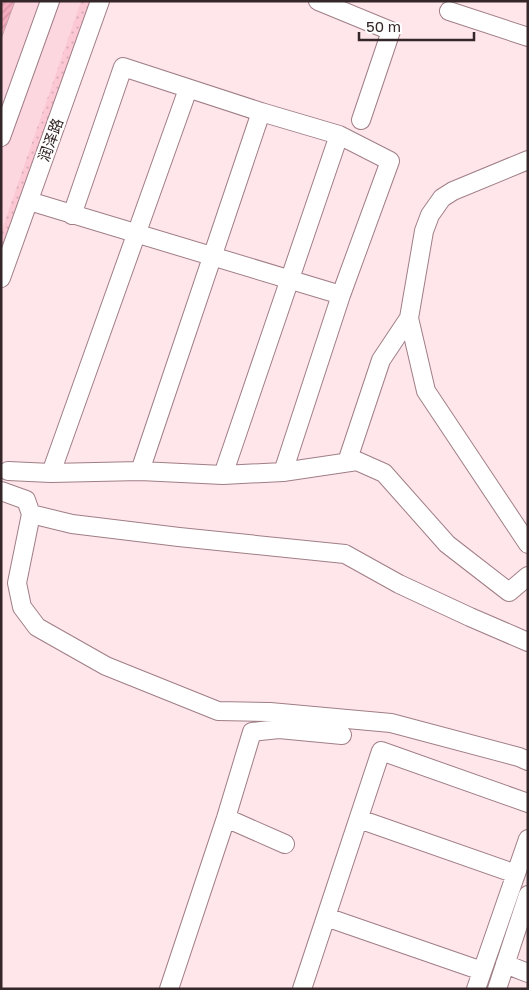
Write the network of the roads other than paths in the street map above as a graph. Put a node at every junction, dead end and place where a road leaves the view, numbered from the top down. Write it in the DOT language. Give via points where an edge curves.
graph roads {
  1 [pos="50,1"];
  2 [pos="100,1"];
  3 [pos="318,1"];
  4 [pos="449,11"];
  5 [pos="528,37"];
  6 [pos="188,89"];
  7 [pos="261,112"];
  8 [pos="361,120"];
  9 [pos="339,135"];
  10 [pos="1,137"];
  11 [pos="528,160"];
  12 [pos="29,201"];
  13 [pos="72,215"];
  14 [pos="137,234"];
  15 [pos="213,257"];
  16 [pos="1,278"];
  17 [pos="289,280"];
  18 [pos="341,295"];
  19 [pos="408,318"];
  20 [pos="347,462"];
  21 [pos="8,471"];
  22 [pos="140,471"];
  23 [pos="283,472"];
  24 [pos="51,473"];
  25 [pos="223,475"];
  26 [pos="1,491"];
  27 [pos="31,514"];
  28 [pos="528,544"];
  29 [pos="528,576"];
  30 [pos="528,642"];
  31 [pos="342,735"];
  32 [pos="528,761"];
  33 [pos="528,802"];
  34 [pos="226,818"];
  35 [pos="358,819"];
  36 [pos="528,839"];
  37 [pos="285,844"];
  38 [pos="516,874"];
  39 [pos="528,895"];
  40 [pos="326,917"];
  41 [pos="505,964"];
  42 [pos="482,971"];
  43 [pos="528,973"];
  44 [pos="169,989"];
  45 [pos="302,989"];
  46 [pos="476,989"];
  47 [pos="497,989"];
  1 -- 10 [label="street"];
  2 -- 12 [label="street, 润泽路"];
  3 -- 8 [label="street" via="391,30"];
  4 -- 5 [label="street"];
  6 -- 7 [label="street"];
  6 -- 13 [label="street" via="124,67"];
  6 -- 14 [label="street"];
  7 -- 9 [label="street"];
  7 -- 15 [label="street"];
  9 -- 17 [label="street"];
  9 -- 18 [label="street" via="390,161"];
  11 -- 19 [label="street" via="442,198 424,231"];
  12 -- 13 [label="street"];
  12 -- 16 [label="street, 润泽路"];
  13 -- 14 [label="street"];
  14 -- 15 [label="street"];
  14 -- 24 [label="street"];
  15 -- 17 [label="street"];
  15 -- 22 [label="street"];
  17 -- 18 [label="street"];
  17 -- 25 [label="street"];
  18 -- 23 [label="street"];
  19 -- 20 [label="street" via="381,360"];
  19 -- 28 [label="street" via="426,391"];
  20 -- 23 [label="street"];
  20 -- 29 [label="street" via="356,461 384,473 447,544 509,592"];
  21 -- 24 [label="street"];
  22 -- 24 [label="street"];
  22 -- 25 [label="street"];
  23 -- 25 [label="street"];
  26 -- 27 [label="street" via="26,500"];
  27 -- 30 [label="street" via="72,524 345,554 400,584"];
  27 -- 32 [label="street" via="17,584 22,607 37,627 106,666 218,711 390,722"];
  31 -- 34 [label="street" via="279,729 252,732"];
  33 -- 35 [label="street" via="381,750"];
  34 -- 37 [label="street"];
  34 -- 44 [label="street"];
  35 -- 38 [label="street"];
  35 -- 40 [label="street"];
  36 -- 38 [label="street"];
  38 -- 42 [label="street"];
  39 -- 41 [label="street"];
  40 -- 42 [label="street"];
  40 -- 45 [label="street"];
  41 -- 43 [label="street"];
  41 -- 47 [label="street"];
  42 -- 46 [label="street"];
}
